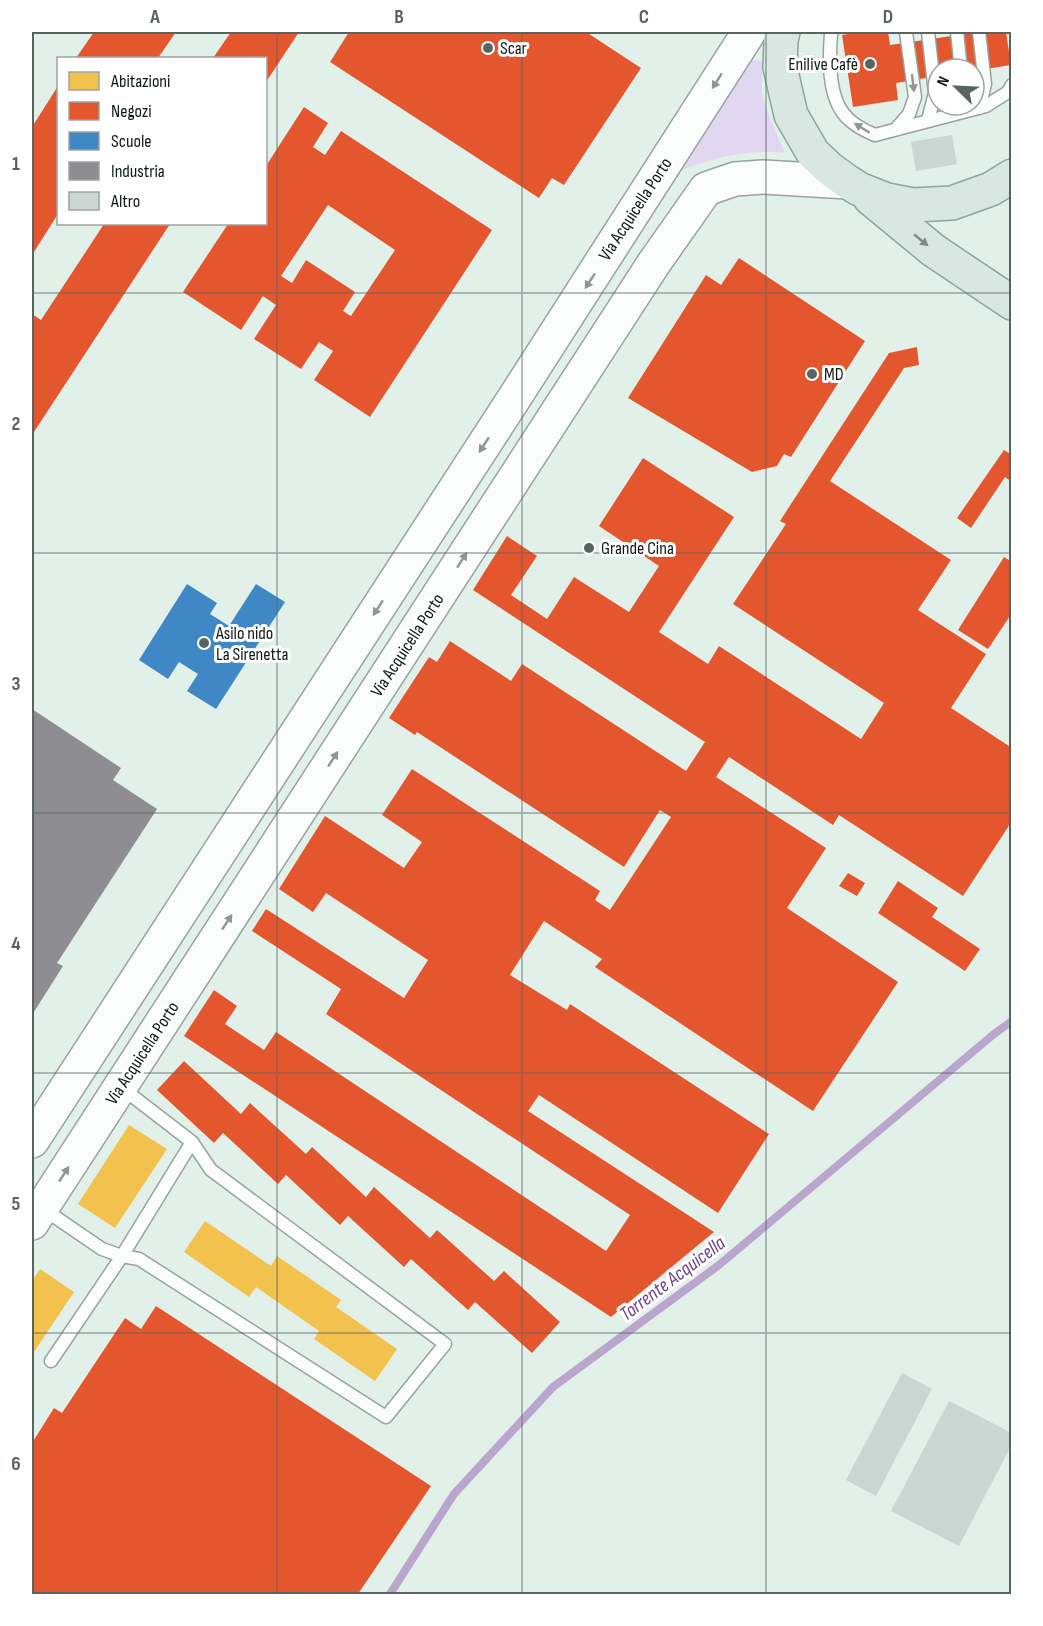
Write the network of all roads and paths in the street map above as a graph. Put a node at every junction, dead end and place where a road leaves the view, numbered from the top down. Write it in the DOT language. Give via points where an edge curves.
graph roads {
  1 [pos="749,32"];
  2 [pos="783,32"];
  3 [pos="832,32"];
  4 [pos="906,32"];
  5 [pos="928,32"];
  6 [pos="957,32"];
  7 [pos="979,32"];
  8 [pos="960,57"];
  9 [pos="982,57"];
  10 [pos="1011,85"];
  11 [pos="986,106"];
  12 [pos="936,117"];
  13 [pos="928,120"];
  14 [pos="896,129"];
  15 [pos="1011,176"];
  16 [pos="854,186"];
  17 [pos="1011,303"];
  18 [pos="513,400"];
  19 [pos="550,424"];
  20 [pos="402,571"];
  21 [pos="439,595"];
  22 [pos="221,850"];
  23 [pos="258,874"];
  24 [pos="163,941"];
  25 [pos="199,965"];
  26 [pos="120,1086"];
  27 [pos="32,1141"];
  28 [pos="192,1142"];
  29 [pos="35,1210"];
  30 [pos="122,1256"];
  31 [pos="51,1361"];
  1 -- 18 [label="main road, Via Acquicella Porto, one-way"];
  2 -- 16 [label="main road" via="780,67 791,115 813,153"];
  14 -- 3 [label="lane, one-way" via="875,135 843,113 829,64"];
  4 -- 14 [label="lane, one-way" via="915,97 909,114"];
  5 -- 13 [label="lane" via="935,93"];
  6 -- 8 [label="lane"];
  7 -- 9 [label="lane"];
  10 -- 11 [label="lane" via="1008,92"];
  12 -- 13 [label="lane"];
  13 -- 14 [label="lane"];
  15 -- 16 [label="main road" via="991,189 952,203 913,205 886,200"];
  16 -- 17 [label="main road, one-way" via="933,250"];
  16 -- 19 [label="main road, Via Acquicella Porto" via="763,177 735,178 706,189"];
  18 -- 19 [label="main road"];
  18 -- 20 [label="main road, Via Acquicella Porto, one-way"];
  21 -- 19 [label="main road, Via Acquicella Porto, one-way"];
  20 -- 21 [label="main road"];
  20 -- 22 [label="main road, Via Acquicella Porto, one-way"];
  23 -- 21 [label="main road, Via Acquicella Porto, one-way"];
  22 -- 23 [label="main road"];
  22 -- 24 [label="main road, Via Acquicella Porto"];
  25 -- 23 [label="main road, Via Acquicella Porto, one-way"];
  24 -- 25 [label="main road"];
  24 -- 27 [label="main road, Via Acquicella Porto"];
  25 -- 26 [label="main road, Via Acquicella Porto"];
  26 -- 28 [label="lane"];
  29 -- 26 [label="main road, Via Acquicella Porto, one-way"];
  28 -- 30 [label="lane"];
  28 -- 30 [label="lane" via="211,1170 445,1344 387,1417 139,1259"];
  29 -- 30 [label="lane" via="102,1249"];
  30 -- 31 [label="lane"];
}
